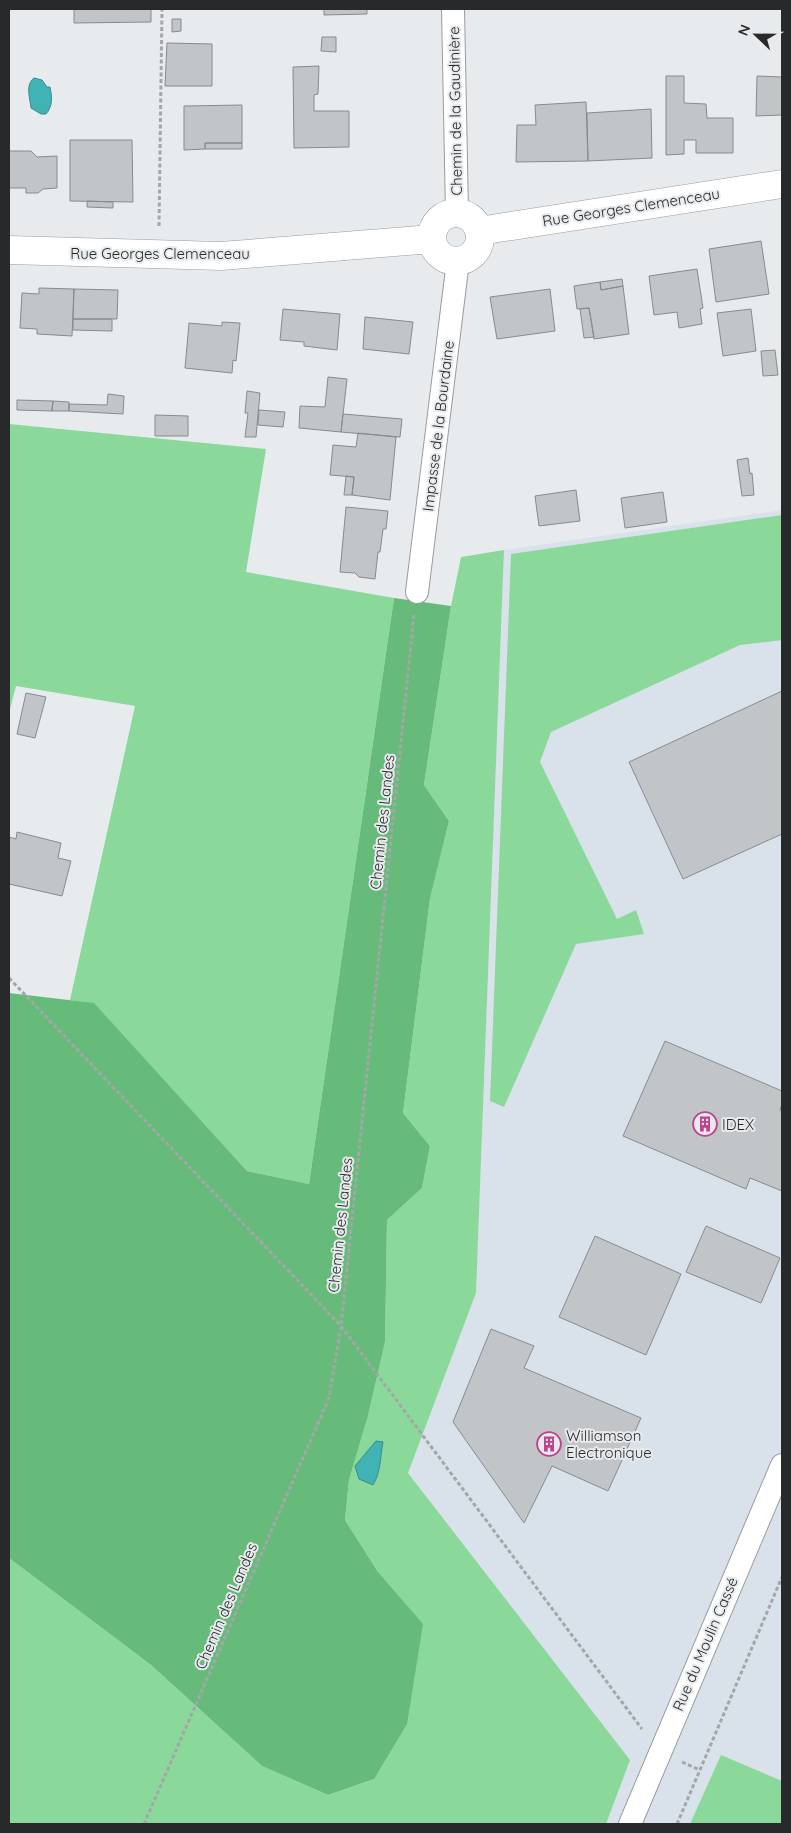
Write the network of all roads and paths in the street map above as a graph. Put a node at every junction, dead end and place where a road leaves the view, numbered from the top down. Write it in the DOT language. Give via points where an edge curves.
graph roads {
  1 [pos="162,9"];
  2 [pos="453,9"];
  3 [pos="782,184"];
  4 [pos="457,213"];
  5 [pos="479,231"];
  6 [pos="432,239"];
  7 [pos="9,250"];
  8 [pos="159,254"];
  9 [pos="458,261"];
  10 [pos="417,592"];
  11 [pos="9,978"];
  12 [pos="341,1326"];
  13 [pos="782,1465"];
  14 [pos="782,1577"];
  15 [pos="659,1752"];
  16 [pos="700,1770"];
  17 [pos="144,1824"];
  18 [pos="630,1824"];
  19 [pos="677,1824"];
  1 -- 8 [label="path"];
  2 -- 4 [label="street, Chemin de la Gaudinière"];
  3 -- 5 [label="street, Rue Georges Clemenceau"];
  4 -- 5 [label="street" via="472,219"];
  4 -- 6 [label="street" via="449,214 436,223"];
  5 -- 9 [label="street" via="480,239 473,254"];
  6 -- 8 [label="street, Rue Georges Clemenceau" via="221,256"];
  6 -- 9 [label="street" via="436,252"];
  7 -- 8 [label="street, Rue Georges Clemenceau"];
  9 -- 10 [label="street, Impasse de la Bourdaine"];
  10 -- 12 [label="path, Chemin des Landes"];
  11 -- 12 [label="path"];
  12 -- 15 [label="path"];
  12 -- 17 [label="path, Chemin des Landes" via="329,1398"];
  13 -- 15 [label="street, Rue du Moulin Cassé"];
  14 -- 16 [label="path"];
  15 -- 16 [label="path"];
  15 -- 18 [label="street, Rue du Moulin Cassé"];
  16 -- 19 [label="path"];
}
